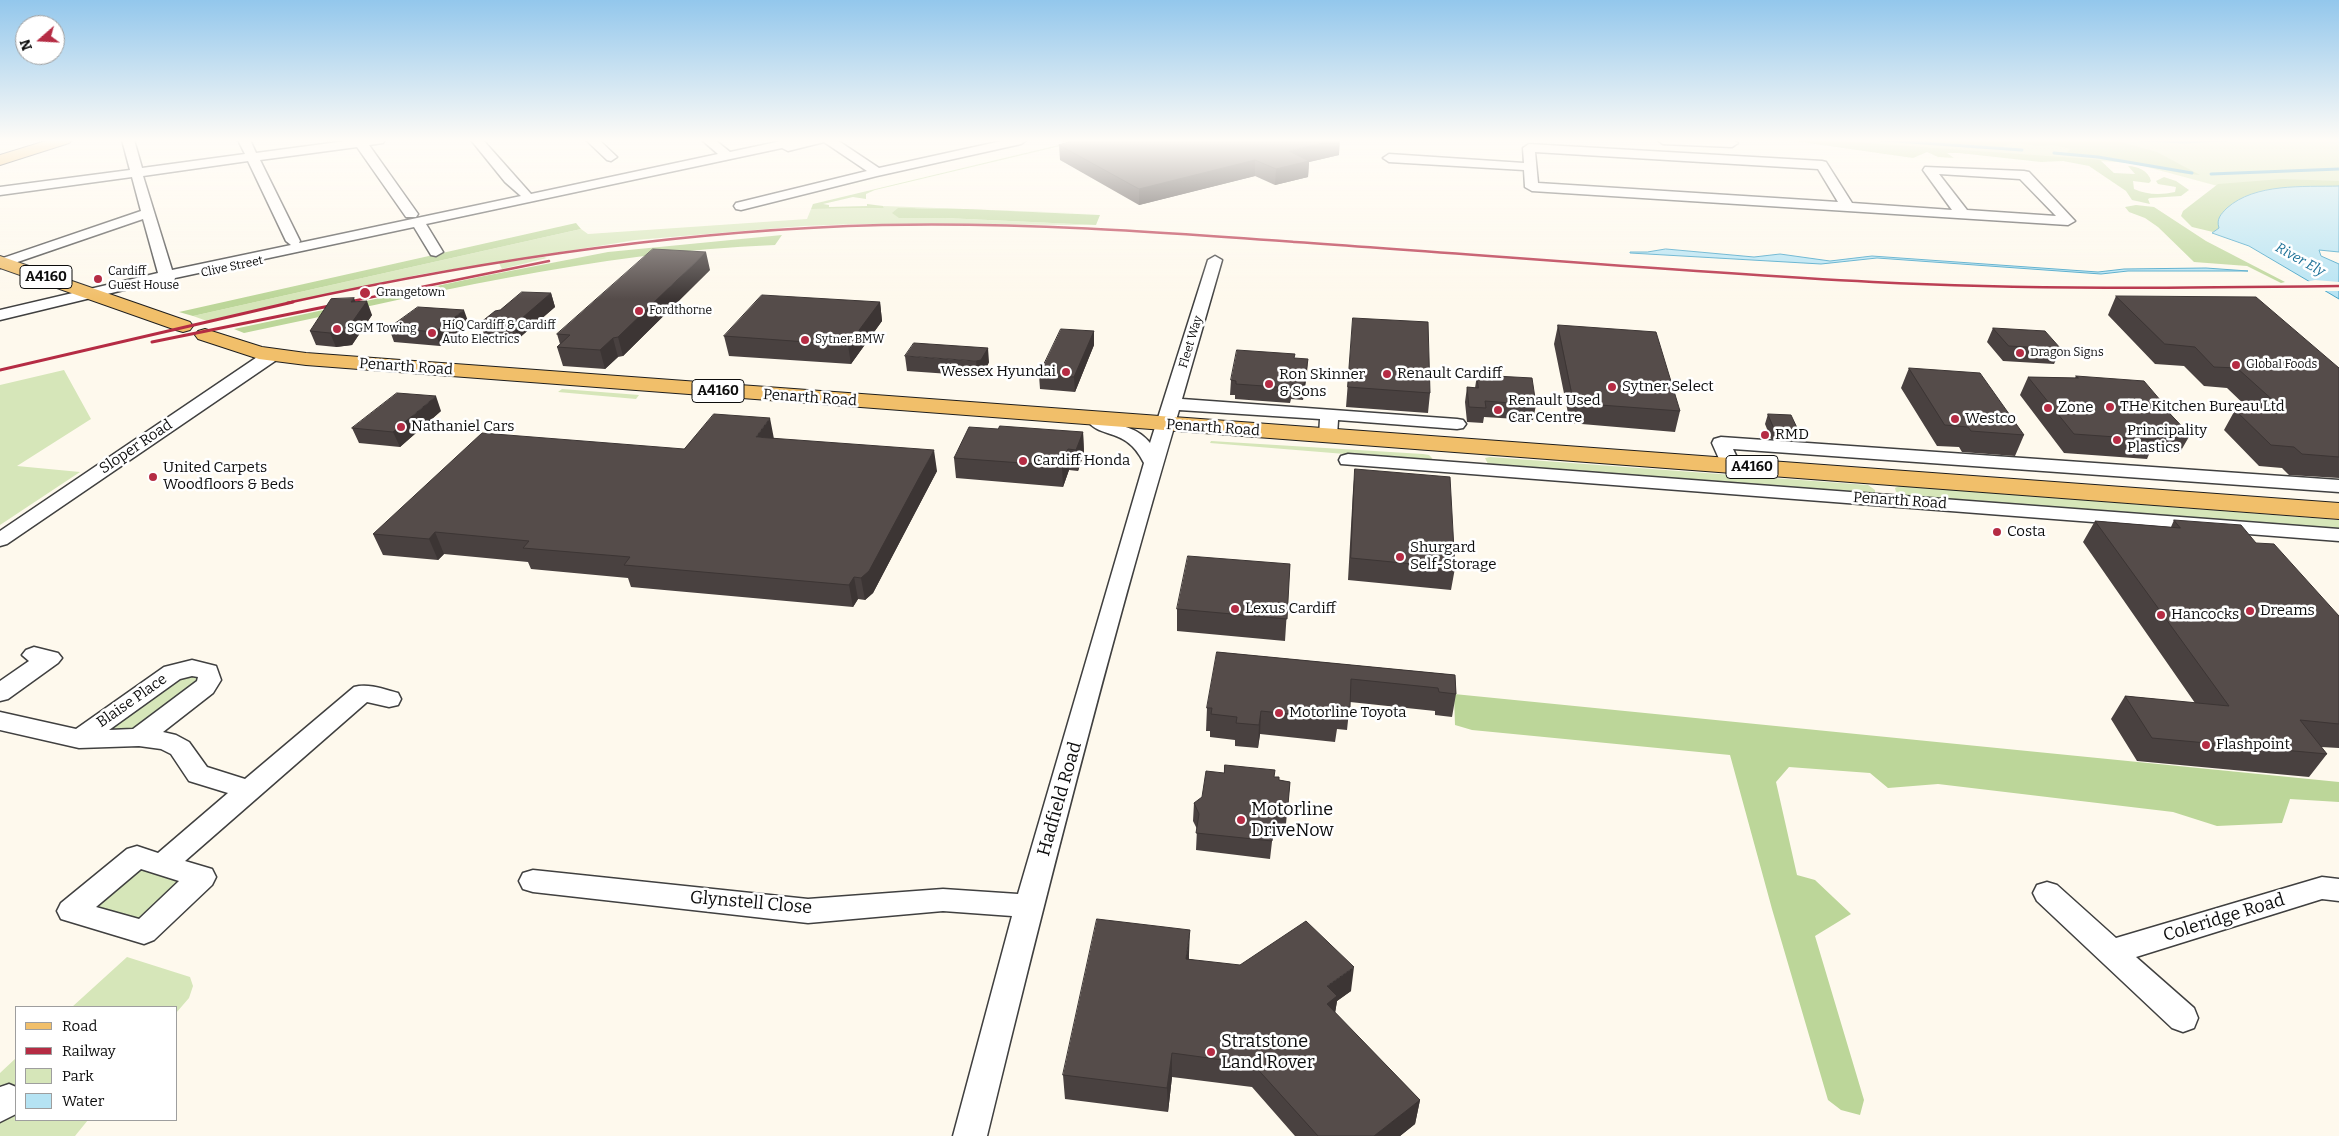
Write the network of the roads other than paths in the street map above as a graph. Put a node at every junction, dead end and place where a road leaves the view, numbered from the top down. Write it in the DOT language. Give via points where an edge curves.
graph roads {
  1 [pos="142,193"];
  2 [pos="270,193"];
  3 [pos="397,193"];
  4 [pos="548,193"];
  5 [pos="556,193"];
  6 [pos="793,193"];
  7 [pos="1638,193"];
  8 [pos="1839,193"];
  9 [pos="1946,193"];
  10 [pos="2041,193"];
  11 [pos="741,206"];
  12 [pos="1848,207"];
  13 [pos="147,213"];
  14 [pos="1963,215"];
  15 [pos="417,221"];
  16 [pos="296,247"];
  17 [pos="436,252"];
  18 [pos="1214,260"];
  19 [pos="1,263"];
  20 [pos="168,278"];
  21 [pos="92,295"];
  22 [pos="0,315"];
  23 [pos="272,356"];
  24 [pos="1168,414"];
  25 [pos="1094,419"];
  26 [pos="1459,446"];
  27 [pos="1348,460"];
  28 [pos="1154,463"];
  29 [pos="1731,466"];
  30 [pos="2173,476"];
  31 [pos="1878,477"];
  32 [pos="2339,486"];
  33 [pos="1891,500"];
  34 [pos="2196,500"];
  35 [pos="2339,511"];
  36 [pos="2335,538"];
  37 [pos="0,540"];
  38 [pos="34,655"];
  39 [pos="0,693"];
  40 [pos="388,699"];
  41 [pos="0,703"];
  42 [pos="0,708"];
  43 [pos="0,722"];
  44 [pos="139,737"];
  45 [pos="78,739"];
  46 [pos="248,790"];
  47 [pos="163,864"];
  48 [pos="533,881"];
  49 [pos="2339,890"];
  50 [pos="2047,893"];
  51 [pos="1029,906"];
  52 [pos="2110,952"];
  53 [pos="2183,1018"];
  54 [pos="970,1136"];
  1 -- 13 [label="street"];
  2 -- 16 [label="street"];
  3 -- 15 [label="street"];
  4 -- 15 [label="street, Clive Street"];
  5 -- 15 [label="street, Clive Street"];
  6 -- 11 [label="street"];
  7 -- 12 [label="street"];
  8 -- 12 [label="street"];
  9 -- 14 [label="street"];
  10 -- 14 [label="street" via="2068,221"];
  12 -- 14 [label="street"];
  13 -- 19 [label="street"];
  13 -- 20 [label="street"];
  15 -- 16 [label="street, Clive Street"];
  15 -- 17 [label="street"];
  16 -- 20 [label="street, Clive Street"];
  18 -- 24 [label="street, Fleet Way"];
  19 -- 21 [label="main road, Penarth Road / A4160"];
  20 -- 21 [label="street, Clive Street"];
  21 -- 22 [label="street, Clive Street"];
  21 -- 23 [label="main road, Penarth Road / A4160"];
  23 -- 25 [label="main road, Penarth Road / A4160"];
  23 -- 37 [label="street, Sloper Road"];
  24 -- 25 [label="main road, Penarth Road / A4160"];
  24 -- 26 [label="main road, Penarth Road / A4160" via="1328,425"];
  24 -- 28 [label="street, Hadfield Road"];
  25 -- 28 [label="street" via="1103,427 1124,431 1136,439 1145,446"];
  26 -- 27 [label="street, Penarth Road"];
  26 -- 29 [label="main road, Penarth Road / A4160"];
  26 -- 33 [label="street, Penarth Road" via="1571,478"];
  28 -- 51 [label="street, Hadfield Road"];
  29 -- 30 [label="street" via="1721,443"];
  29 -- 31 [label="main road, Penarth Road / A4160"];
  30 -- 32 [label="street"];
  30 -- 34 [label="street"];
  31 -- 33 [label="street"];
  31 -- 34 [label="main road, Penarth Road / A4160"];
  33 -- 36 [label="street, Penarth Road"];
  34 -- 35 [label="main road, Penarth Road / A4160"];
  38 -- 39 [label="street" via="50,658"];
  40 -- 46 [label="street" via="362,693"];
  41 -- 42 [label="street"];
  43 -- 45 [label="street, Blaise Place"];
  44 -- 45 [label="street, Blaise Place" via="105,741"];
  44 -- 45 [label="street, Blaise Place" via="205,687 209,681 208,672 192,668 172,673"];
  44 -- 46 [label="street, Blaise Place" via="167,741 180,748 198,774"];
  46 -- 47 [label="street"];
  48 -- 51 [label="street, Glynstell Close" via="808,911 943,900"];
  49 -- 52 [label="street, Coleridge Road" via="2322,888"];
  50 -- 52 [label="street"];
  51 -- 54 [label="street, Hadfield Road"];
  52 -- 53 [label="street"];
}
